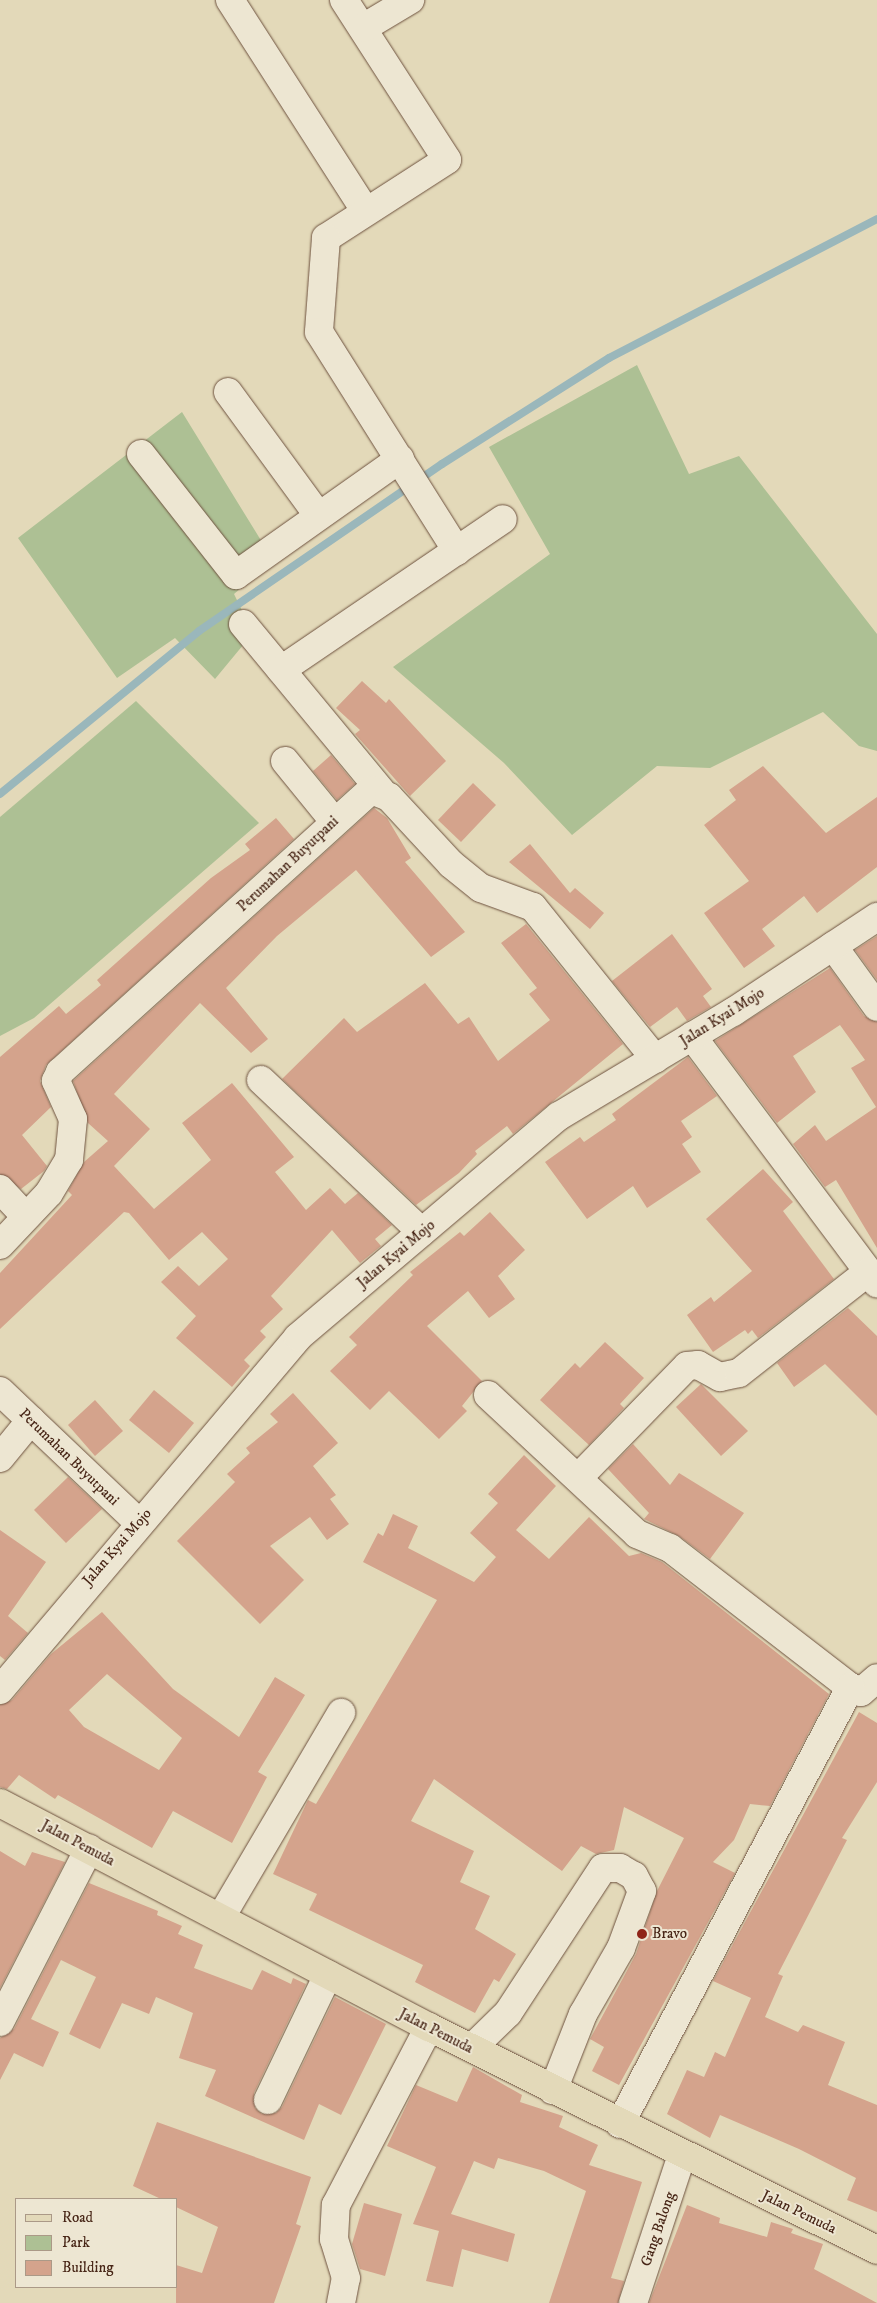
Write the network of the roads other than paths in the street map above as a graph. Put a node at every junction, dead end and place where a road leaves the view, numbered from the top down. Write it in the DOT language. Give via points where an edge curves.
graph roads {
  1 [pos="230,0"];
  2 [pos="344,0"];
  3 [pos="410,0"];
  4 [pos="363,28"];
  5 [pos="364,210"];
  6 [pos="228,392"];
  7 [pos="141,454"];
  8 [pos="410,475"];
  9 [pos="318,515"];
  10 [pos="503,519"];
  11 [pos="457,551"];
  12 [pos="243,624"];
  13 [pos="282,670"];
  14 [pos="285,761"];
  15 [pos="381,791"];
  16 [pos="334,821"];
  17 [pos="877,917"];
  18 [pos="833,946"];
  19 [pos="877,1008"];
  20 [pos="692,1036"];
  21 [pos="655,1059"];
  22 [pos="261,1080"];
  23 [pos="0,1190"];
  24 [pos="26,1218"];
  25 [pos="422,1232"];
  26 [pos="0,1245"];
  27 [pos="873,1277"];
  28 [pos="0,1391"];
  29 [pos="488,1394"];
  30 [pos="31,1420"];
  31 [pos="0,1458"];
  32 [pos="578,1478"];
  33 [pos="139,1523"];
  34 [pos="877,1678"];
  35 [pos="850,1687"];
  36 [pos="0,1690"];
  37 [pos="341,1713"];
  38 [pos="0,1802"];
  39 [pos="89,1849"];
  40 [pos="221,1918"];
  41 [pos="328,1975"];
  42 [pos="0,2022"];
  43 [pos="429,2027"];
  44 [pos="472,2048"];
  45 [pos="553,2090"];
  46 [pos="268,2100"];
  47 [pos="620,2124"];
  48 [pos="682,2155"];
  49 [pos="877,2250"];
  50 [pos="341,2303"];
  51 [pos="633,2303"];
  1 -- 5 [label="street"];
  2 -- 4 [label="street"];
  3 -- 4 [label="street"];
  4 -- 5 [label="street" via="447,160"];
  5 -- 8 [label="street" via="326,238 319,332"];
  6 -- 9 [label="street"];
  7 -- 9 [label="street" via="236,574"];
  8 -- 9 [label="street"];
  8 -- 11 [label="street"];
  10 -- 11 [label="street"];
  11 -- 13 [label="street"];
  12 -- 13 [label="street"];
  13 -- 15 [label="street"];
  14 -- 16 [label="street"];
  15 -- 16 [label="street, Perumahan Buyutpani" via="371,790"];
  15 -- 21 [label="street" via="451,864 481,888 533,907"];
  16 -- 24 [label="street, Perumahan Buyutpani" via="60,1072 56,1081 73,1119 69,1160 49,1193"];
  17 -- 18 [label="street, Jalan Kyai Mojo"];
  18 -- 19 [label="street"];
  18 -- 20 [label="street, Jalan Kyai Mojo"];
  20 -- 21 [label="street, Jalan Kyai Mojo"];
  20 -- 27 [label="street"];
  21 -- 25 [label="street, Jalan Kyai Mojo" via="558,1116"];
  22 -- 25 [label="street"];
  23 -- 24 [label="street"];
  24 -- 26 [label="street, Perumahan Buyutpani"];
  25 -- 33 [label="street, Jalan Kyai Mojo" via="298,1337"];
  27 -- 32 [label="street" via="739,1373 720,1377 698,1365 687,1366"];
  28 -- 30 [label="street, Perumahan Buyutpani"];
  29 -- 32 [label="street"];
  30 -- 31 [label="street"];
  30 -- 33 [label="street, Perumahan Buyutpani"];
  32 -- 35 [label="street" via="637,1534 670,1548"];
  33 -- 36 [label="street, Jalan Kyai Mojo"];
  34 -- 35 [label="street" via="861,1692"];
  35 -- 47 [label="street"];
  37 -- 40 [label="street"];
  38 -- 39 [label="main road, Jalan Pemuda"];
  39 -- 40 [label="main road, Jalan Pemuda"];
  39 -- 42 [label="street"];
  40 -- 41 [label="main road, Jalan Pemuda"];
  41 -- 43 [label="main road, Jalan Pemuda"];
  41 -- 46 [label="street"];
  43 -- 44 [label="main road, Jalan Pemuda"];
  43 -- 50 [label="street" via="336,2205 334,2239 346,2278"];
  44 -- 45 [label="main road, Jalan Pemuda"];
  44 -- 45 [label="street" via="508,2013 603,1868 620,1868 634,1876 642,1891 621,1948 572,2038"];
  45 -- 47 [label="main road, Jalan Pemuda"];
  47 -- 48 [label="main road, Jalan Pemuda"];
  48 -- 49 [label="main road, Jalan Pemuda"];
  48 -- 51 [label="street, Gang Balong"];
}
